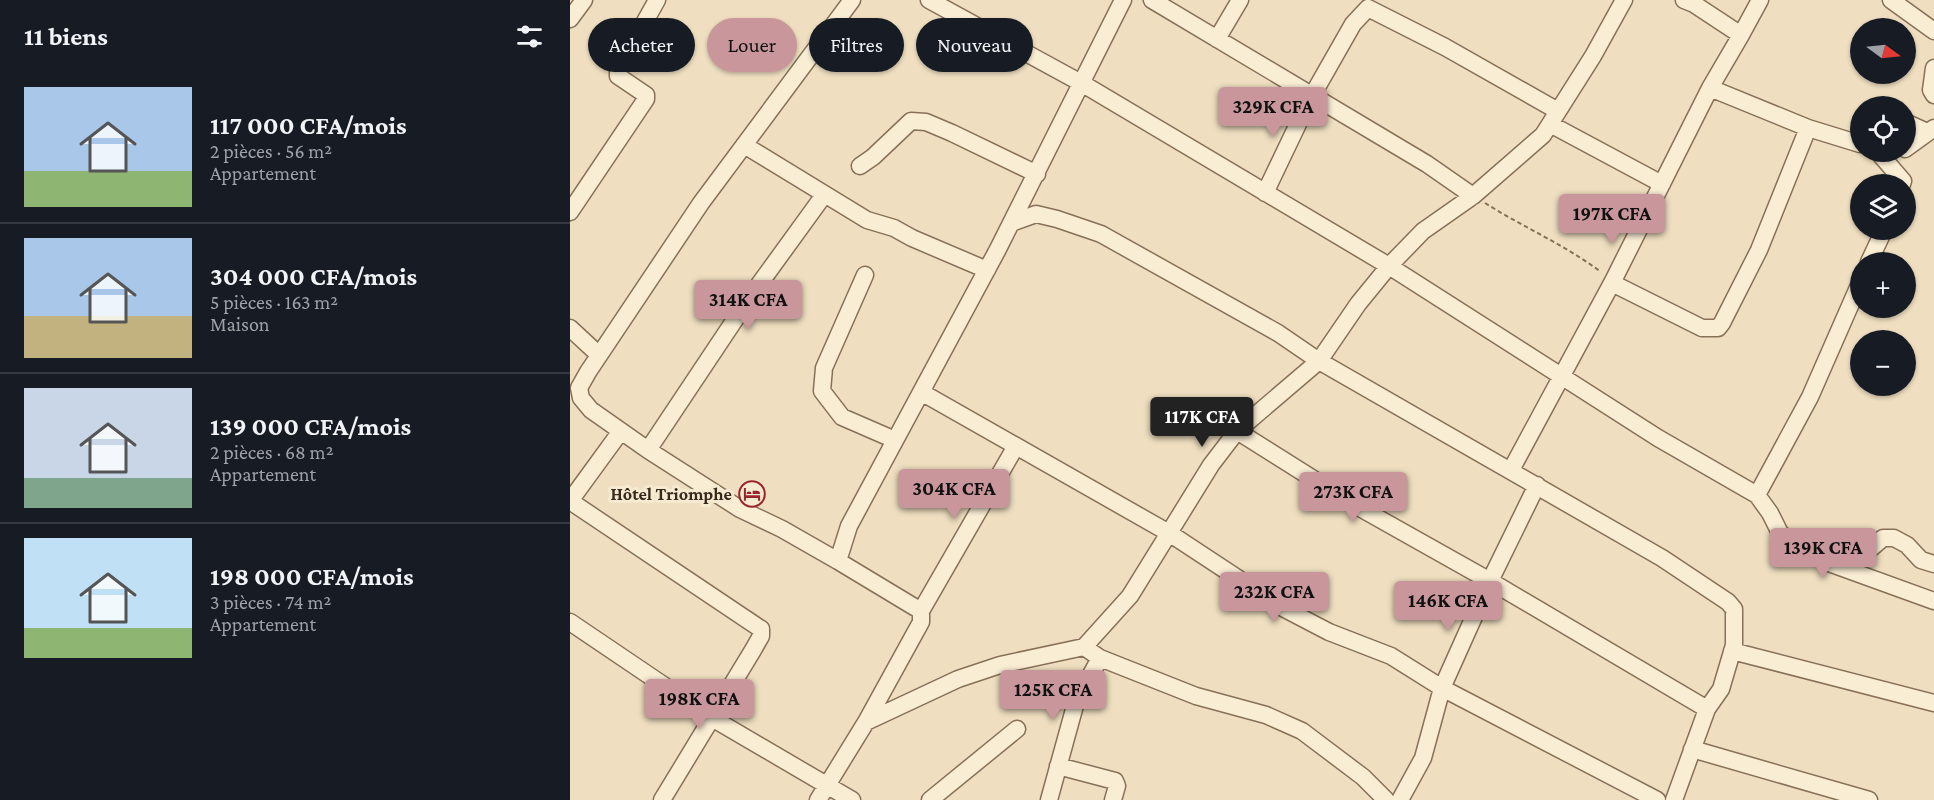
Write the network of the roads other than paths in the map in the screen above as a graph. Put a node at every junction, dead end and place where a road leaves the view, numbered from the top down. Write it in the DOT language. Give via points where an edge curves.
graph roads {
  1 [pos="584,0"];
  2 [pos="657,0"];
  3 [pos="852,0"];
  4 [pos="929,0"];
  5 [pos="1123,0"];
  6 [pos="1152,0"];
  7 [pos="1240,0"];
  8 [pos="1624,0"];
  9 [pos="1684,0"];
  10 [pos="1760,0"];
  11 [pos="1891,0"];
  12 [pos="570,19"];
  13 [pos="1934,31"];
  14 [pos="1741,35"];
  15 [pos="1217,39"];
  16 [pos="1934,68"];
  17 [pos="1083,84"];
  18 [pos="1710,88"];
  19 [pos="1309,94"];
  20 [pos="1934,95"];
  21 [pos="1554,118"];
  22 [pos="1916,125"];
  23 [pos="1808,128"];
  24 [pos="1931,130"];
  25 [pos="1850,139"];
  26 [pos="1916,141"];
  27 [pos="744,145"];
  28 [pos="1888,162"];
  29 [pos="860,166"];
  30 [pos="1036,174"];
  31 [pos="1897,174"];
  32 [pos="1662,184"];
  33 [pos="1266,193"];
  34 [pos="824,195"];
  35 [pos="1473,196"];
  36 [pos="570,212"];
  37 [pos="1011,223"];
  38 [pos="1389,266"];
  39 [pos="987,270"];
  40 [pos="865,275"];
  41 [pos="1613,282"];
  42 [pos="1850,306"];
  43 [pos="570,328"];
  44 [pos="599,356"];
  45 [pos="1319,361"];
  46 [pos="1562,377"];
  47 [pos="921,392"];
  48 [pos="621,431"];
  49 [pos="1237,431"];
  50 [pos="895,440"];
  51 [pos="1016,446"];
  52 [pos="648,450"];
  53 [pos="1511,470"];
  54 [pos="1537,485"];
  55 [pos="1757,495"];
  56 [pos="570,501"];
  57 [pos="1169,533"];
  58 [pos="838,561"];
  59 [pos="1934,564"];
  60 [pos="1846,569"];
  61 [pos="1490,581"];
  62 [pos="1934,601"];
  63 [pos="921,611"];
  64 [pos="570,622"];
  65 [pos="1084,647"];
  66 [pos="1732,651"];
  67 [pos="1100,658"];
  68 [pos="1442,688"];
  69 [pos="1934,703"];
  70 [pos="1707,709"];
  71 [pos="711,718"];
  72 [pos="866,722"];
  73 [pos="1017,729"];
  74 [pos="1692,749"];
  75 [pos="1058,766"];
  76 [pos="823,793"];
  77 [pos="662,800"];
  78 [pos="852,800"];
  79 [pos="930,800"];
  80 [pos="1049,800"];
  81 [pos="1113,800"];
  82 [pos="1386,800"];
  83 [pos="1400,800"];
  84 [pos="1657,800"];
  85 [pos="1674,800"];
  86 [pos="1869,800"];
  1 -- 12 [label="street"];
  2 -- 36 [label="street" via="618,70 618,76 646,95 646,99"];
  3 -- 27 [label="street"];
  4 -- 17 [label="street"];
  5 -- 17 [label="street"];
  6 -- 15 [label="street"];
  7 -- 15 [label="street"];
  8 -- 21 [label="street"];
  9 -- 14 [label="street"];
  10 -- 14 [label="street"];
  11 -- 13 [label="street"];
  14 -- 18 [label="street"];
  15 -- 19 [label="street"];
  16 -- 20 [label="street"];
  17 -- 30 [label="street"];
  17 -- 33 [label="street"];
  18 -- 23 [label="street"];
  18 -- 32 [label="street"];
  19 -- 21 [label="street" via="1353,24 1368,8 1446,47"];
  19 -- 33 [label="street"];
  19 -- 35 [label="street"];
  21 -- 32 [label="street"];
  21 -- 35 [label="street" via="1543,135"];
  22 -- 24 [label="street"];
  23 -- 25 [label="street"];
  23 -- 41 [label="street" via="1759,250 1718,328 1702,328"];
  24 -- 26 [label="street"];
  27 -- 34 [label="street"];
  27 -- 44 [label="street"];
  28 -- 31 [label="street"];
  29 -- 30 [label="street" via="911,121 952,132"];
  30 -- 37 [label="street"];
  32 -- 41 [label="street"];
  33 -- 38 [label="street"];
  34 -- 39 [label="street" via="867,220"];
  34 -- 52 [label="street"];
  35 -- 38 [label="street" via="1423,231"];
  37 -- 39 [label="street"];
  37 -- 45 [label="street" via="1036,214 1101,234 1278,333"];
  38 -- 45 [label="street"];
  38 -- 46 [label="street"];
  39 -- 47 [label="street"];
  40 -- 50 [label="street" via="824,368 822,392 842,417"];
  41 -- 46 [label="street"];
  42 -- 55 [label="street" via="1810,398"];
  43 -- 44 [label="street"];
  44 -- 48 [label="street" via="579,388 581,398"];
  45 -- 49 [label="street"];
  45 -- 53 [label="street"];
  46 -- 53 [label="street"];
  46 -- 55 [label="street"];
  47 -- 50 [label="street"];
  47 -- 51 [label="street"];
  48 -- 52 [label="street"];
  48 -- 56 [label="street"];
  49 -- 57 [label="street"];
  49 -- 61 [label="street" via="1353,504"];
  50 -- 58 [label="street" via="849,526"];
  51 -- 57 [label="street"];
  51 -- 63 [label="street"];
  52 -- 58 [label="street" via="740,509"];
  53 -- 54 [label="street"];
  54 -- 61 [label="street"];
  54 -- 66 [label="street" via="1662,558 1728,602 1734,609"];
  55 -- 60 [label="street" via="1780,533 1798,547"];
  56 -- 71 [label="street" via="761,629 761,636"];
  57 -- 65 [label="street" via="1130,596"];
  57 -- 68 [label="street" via="1283,608 1329,632 1391,656"];
  58 -- 63 [label="street"];
  59 -- 60 [label="street" via="1921,560 1894,538 1883,538"];
  60 -- 62 [label="street"];
  61 -- 68 [label="street"];
  61 -- 70 [label="street"];
  63 -- 72 [label="street" via="921,622"];
  64 -- 71 [label="street"];
  65 -- 67 [label="street"];
  65 -- 72 [label="street" via="1000,665 958,679"];
  66 -- 69 [label="street"];
  66 -- 70 [label="street" via="1721,689"];
  67 -- 75 [label="street" via="1076,702"];
  67 -- 82 [label="street" via="1302,731 1363,777"];
  68 -- 83 [label="street" via="1423,758"];
  68 -- 84 [label="street"];
  70 -- 74 [label="street"];
  71 -- 76 [label="street"];
  71 -- 77 [label="street"];
  72 -- 76 [label="street"];
  73 -- 79 [label="street"];
  74 -- 85 [label="street"];
  74 -- 86 [label="street"];
  75 -- 80 [label="street"];
  75 -- 81 [label="street" via="1115,782"];
  76 -- 78 [label="street"];
}
